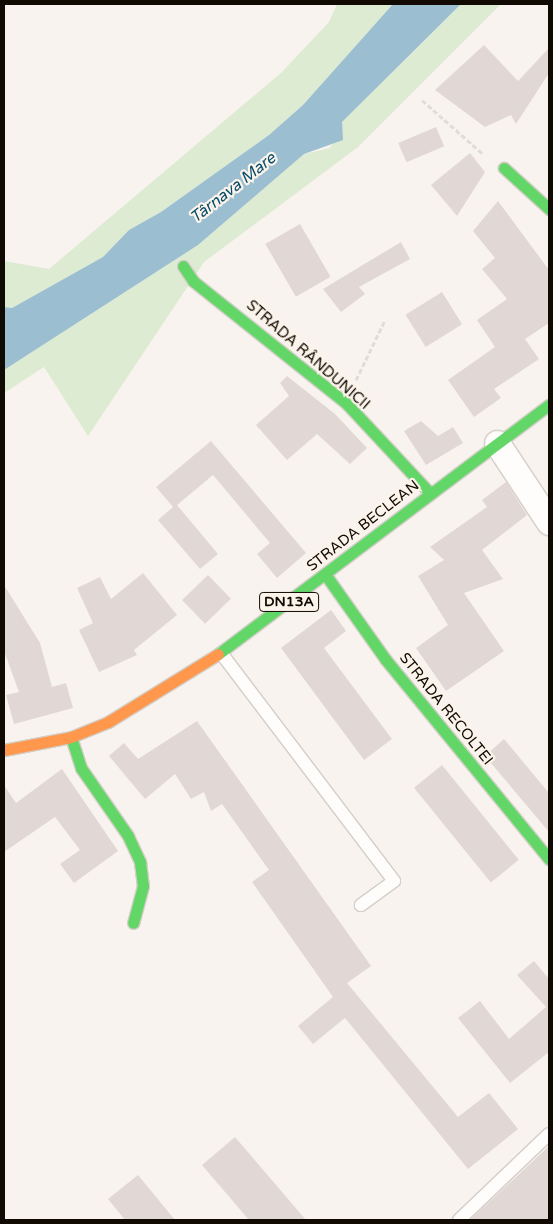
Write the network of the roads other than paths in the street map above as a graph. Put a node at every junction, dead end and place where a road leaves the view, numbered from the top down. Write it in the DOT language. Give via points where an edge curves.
graph roads {
  1 [pos="504,168"];
  2 [pos="549,209"];
  3 [pos="183,266"];
  4 [pos="549,405"];
  5 [pos="497,443"];
  6 [pos="430,493"];
  7 [pos="549,522"];
  8 [pos="325,574"];
  9 [pos="221,653"];
  10 [pos="71,737"];
  11 [pos="4,750"];
  12 [pos="549,860"];
  13 [pos="361,905"];
  14 [pos="133,923"];
  15 [pos="549,1134"];
  16 [pos="459,1220"];
  1 -- 2 [label="street"];
  3 -- 6 [label="street, STRADA RÂNDUNICII" via="193,281 346,403"];
  4 -- 5 [label="street, STRADA BECLEAN / DN13A"];
  5 -- 6 [label="street, STRADA BECLEAN / DN13A"];
  5 -- 7 [label="street"];
  6 -- 8 [label="street, STRADA BECLEAN / DN13A"];
  8 -- 9 [label="street, STRADA BECLEAN / DN13A"];
  8 -- 12 [label="street, STRADA RECOLTEI" via="386,660"];
  9 -- 10 [label="street, STRADA BECLEAN / DN13A" via="108,722"];
  9 -- 13 [label="lane" via="394,881"];
  10 -- 11 [label="street, STRADA BECLEAN / DN13A"];
  10 -- 14 [label="street" via="81,768 128,836 140,862 144,886"];
  15 -- 16 [label="lane" via="510,1167"];
}
